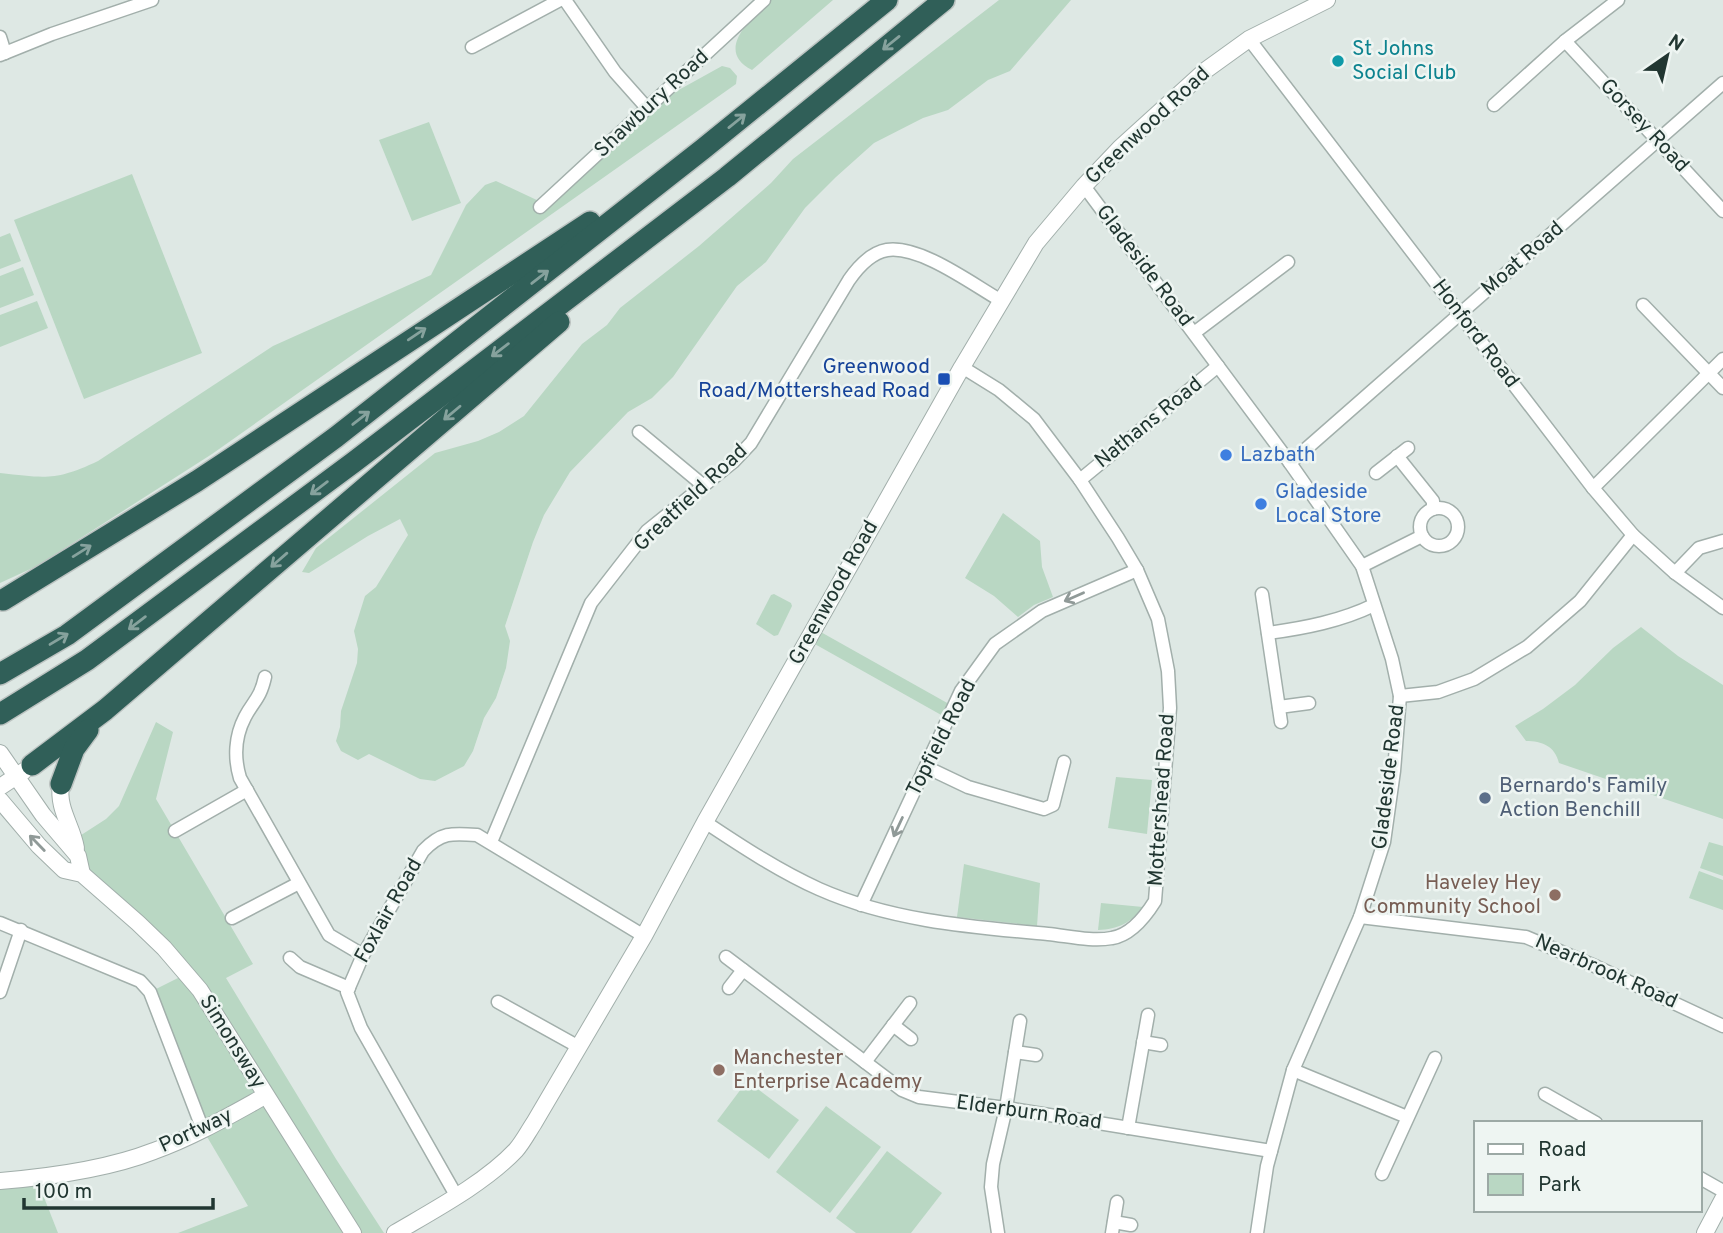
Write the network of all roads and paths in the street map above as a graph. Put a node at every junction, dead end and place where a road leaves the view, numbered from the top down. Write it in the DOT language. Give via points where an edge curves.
graph roads {
  1 [pos="152,0"];
  2 [pos="562,0"];
  3 [pos="764,0"];
  4 [pos="887,0"];
  5 [pos="944,0"];
  6 [pos="1327,0"];
  7 [pos="1618,0"];
  8 [pos="131,3"];
  9 [pos="0,37"];
  10 [pos="1250,39"];
  11 [pos="1565,41"];
  12 [pos="472,47"];
  13 [pos="2,54"];
  14 [pos="1723,83"];
  15 [pos="1494,105"];
  16 [pos="648,108"];
  17 [pos="1657,142"];
  18 [pos="703,149"];
  19 [pos="727,177"];
  20 [pos="1084,186"];
  21 [pos="540,207"];
  22 [pos="1723,211"];
  23 [pos="1288,262"];
  24 [pos="1000,300"];
  25 [pos="1643,305"];
  26 [pos="1460,315"];
  27 [pos="1194,333"];
  28 [pos="1723,359"];
  29 [pos="1218,366"];
  30 [pos="962,367"];
  31 [pos="1709,373"];
  32 [pos="1723,388"];
  33 [pos="639,432"];
  34 [pos="1290,463"];
  35 [pos="1376,473"];
  36 [pos="1080,480"];
  37 [pos="704,486"];
  38 [pos="1593,488"];
  39 [pos="1433,509"];
  40 [pos="1633,535"];
  41 [pos="1422,536"];
  42 [pos="1723,541"];
  43 [pos="1362,566"];
  44 [pos="1137,570"];
  45 [pos="1675,573"];
  46 [pos="1262,594"];
  47 [pos="1,601"];
  48 [pos="1374,604"];
  49 [pos="1723,607"];
  50 [pos="1268,633"];
  51 [pos="0,674"];
  52 [pos="265,677"];
  53 [pos="1400,696"];
  54 [pos="1308,703"];
  55 [pos="1279,707"];
  56 [pos="105,710"];
  57 [pos="0,714"];
  58 [pos="1281,722"];
  59 [pos="3,757"];
  60 [pos="1064,762"];
  61 [pos="926,767"];
  62 [pos="24,771"];
  63 [pos="61,784"];
  64 [pos="0,787"];
  65 [pos="247,790"];
  66 [pos="0,800"];
  67 [pos="705,822"];
  68 [pos="175,831"];
  69 [pos="491,842"];
  70 [pos="78,856"];
  71 [pos="82,874"];
  72 [pos="299,883"];
  73 [pos="861,905"];
  74 [pos="1360,917"];
  75 [pos="232,918"];
  76 [pos="0,923"];
  77 [pos="21,930"];
  78 [pos="644,936"];
  79 [pos="363,955"];
  80 [pos="726,957"];
  81 [pos="290,958"];
  82 [pos="743,970"];
  83 [pos="349,988"];
  84 [pos="729,988"];
  85 [pos="0,992"];
  86 [pos="498,1002"];
  87 [pos="909,1003"];
  88 [pos="1148,1015"];
  89 [pos="1020,1021"];
  90 [pos="893,1026"];
  91 [pos="1723,1026"];
  92 [pos="911,1039"];
  93 [pos="1143,1042"];
  94 [pos="1161,1045"];
  95 [pos="579,1047"];
  96 [pos="1015,1052"];
  97 [pos="1035,1055"];
  98 [pos="1435,1058"];
  99 [pos="865,1062"];
  100 [pos="1293,1070"];
  101 [pos="1545,1094"];
  102 [pos="265,1096"];
  103 [pos="1006,1108"];
  104 [pos="1407,1117"];
  105 [pos="1593,1121"];
  106 [pos="1128,1128"];
  107 [pos="203,1130"];
  108 [pos="1271,1151"];
  109 [pos="1382,1174"];
  110 [pos="1702,1179"];
  111 [pos="0,1181"];
  112 [pos="1723,1191"];
  113 [pos="457,1197"];
  114 [pos="1723,1199"];
  115 [pos="1117,1202"];
  116 [pos="1131,1225"];
  117 [pos="1113,1227"];
  118 [pos="354,1233"];
  119 [pos="395,1233"];
  120 [pos="998,1233"];
  121 [pos="1257,1233"];
  122 [pos="1705,1233"];
  1 -- 8 [label="street"];
  2 -- 12 [label="street"];
  2 -- 16 [label="street"];
  3 -- 16 [label="street, Shawbury Road"];
  18 -- 4 [label="highway, one-way"];
  5 -- 19 [label="highway, one-way"];
  6 -- 10 [label="street, Greenwood Road"];
  7 -- 11 [label="street"];
  8 -- 13 [label="street"];
  9 -- 13 [label="street"];
  10 -- 20 [label="street, Greenwood Road" via="1206,69"];
  10 -- 26 [label="street, Honford Road"];
  11 -- 15 [label="street"];
  11 -- 17 [label="street, Gorsey Road"];
  14 -- 17 [label="street, Moat Road"];
  16 -- 21 [label="street, Shawbury Road"];
  17 -- 22 [label="street, Gorsey Road"];
  17 -- 26 [label="street, Moat Road"];
  47 -- 18 [label="highway, one-way" via="197,481"];
  51 -- 18 [label="highway, one-way" via="67,635 336,437"];
  19 -- 56 [label="highway, one-way"];
  19 -- 57 [label="highway, one-way" via="87,660"];
  20 -- 24 [label="street, Greenwood Road" via="1036,243"];
  20 -- 27 [label="street, Gladeside Road"];
  23 -- 27 [label="street"];
  24 -- 30 [label="street, Greenwood Road"];
  24 -- 37 [label="street, Greatfield Road" via="922,256 887,250 873,256 849,280 751,443"];
  25 -- 31 [label="street"];
  26 -- 34 [label="street, Moat Road"];
  26 -- 38 [label="street, Honford Road"];
  27 -- 29 [label="street, Gladeside Road"];
  28 -- 31 [label="street"];
  29 -- 34 [label="street, Gladeside Road"];
  29 -- 36 [label="street, Nathans Road"];
  30 -- 36 [label="street, Mottershead Road" via="1034,419"];
  30 -- 67 [label="street, Greenwood Road"];
  31 -- 32 [label="street"];
  31 -- 38 [label="street"];
  33 -- 37 [label="street"];
  34 -- 43 [label="street, Gladeside Road"];
  35 -- 39 [label="street" via="1402,452 1433,501"];
  36 -- 44 [label="street, Mottershead Road"];
  37 -- 69 [label="street, Greatfield Road" via="647,531 591,603"];
  38 -- 40 [label="street, Honford Road"];
  39 -- 41 [label="street" via="1420,522"];
  39 -- 41 [label="street" via="1452,512 1458,524 1456,536 1440,546"];
  40 -- 45 [label="street, Honford Road"];
  40 -- 53 [label="street" via="1580,601 1527,647 1462,683 1438,692"];
  41 -- 43 [label="street"];
  42 -- 45 [label="street" via="1699,548"];
  43 -- 48 [label="street, Gladeside Road"];
  44 -- 61 [label="street, Topfield Road, one-way" via="1042,611 995,643 961,691"];
  44 -- 73 [label="street, Mottershead Road" via="1158,620 1170,708 1155,901 1148,912 1126,933 1111,938 927,921"];
  45 -- 49 [label="street, Honford Road"];
  46 -- 50 [label="street"];
  48 -- 50 [label="street" via="1308,628"];
  48 -- 53 [label="street, Gladeside Road"];
  50 -- 55 [label="street"];
  52 -- 65 [label="street" via="261,696 245,717 238,741 235,762"];
  53 -- 74 [label="street, Gladeside Road" via="1384,842"];
  54 -- 55 [label="street"];
  55 -- 58 [label="street"];
  56 -- 62 [label="highway"];
  56 -- 63 [label="highway" via="74,749"];
  59 -- 62 [label="street"];
  60 -- 61 [label="street" via="1053,805 1044,809 968,787"];
  61 -- 73 [label="street, Topfield Road, one-way"];
  62 -- 64 [label="street"];
  62 -- 70 [label="street" via="43,815"];
  63 -- 70 [label="street" via="63,815"];
  65 -- 68 [label="street"];
  65 -- 72 [label="street"];
  71 -- 66 [label="street, Simonsway, one-way" via="64,870"];
  67 -- 73 [label="street, Mottershead Road" via="818,889"];
  67 -- 78 [label="street, Greenwood Road"];
  69 -- 78 [label="street, Foxlair Road"];
  69 -- 79 [label="street, Foxlair Road" via="478,835 453,833 434,839 422,851"];
  70 -- 71 [label="street"];
  71 -- 102 [label="street, Simonsway" via="138,923 193,982"];
  72 -- 75 [label="street"];
  72 -- 79 [label="street" via="329,935"];
  74 -- 91 [label="street, Nearbrook Road" via="1526,937"];
  74 -- 100 [label="street, Gladeside Road"];
  76 -- 77 [label="street"];
  77 -- 85 [label="street"];
  77 -- 107 [label="street" via="140,981 150,992"];
  78 -- 95 [label="street, Greenwood Road"];
  79 -- 83 [label="street, Foxlair Road"];
  80 -- 82 [label="street, Elderburn Road"];
  81 -- 83 [label="street"];
  82 -- 84 [label="street"];
  82 -- 99 [label="street, Elderburn Road"];
  83 -- 113 [label="street, Foxlair Road" via="361,1028"];
  86 -- 95 [label="street"];
  87 -- 90 [label="street"];
  88 -- 93 [label="street"];
  89 -- 96 [label="street"];
  90 -- 92 [label="street"];
  90 -- 99 [label="street"];
  93 -- 94 [label="street"];
  93 -- 106 [label="street"];
  95 -- 113 [label="street, Greenwood Road" via="516,1150"];
  96 -- 97 [label="street"];
  96 -- 103 [label="street"];
  98 -- 104 [label="street"];
  99 -- 103 [label="street, Elderburn Road" via="919,1097"];
  100 -- 104 [label="street"];
  100 -- 108 [label="street, Gladeside Road"];
  101 -- 105 [label="street"];
  102 -- 107 [label="street, Portway"];
  102 -- 118 [label="street, Simonsway"];
  103 -- 106 [label="street, Elderburn Road"];
  103 -- 120 [label="street" via="991,1186"];
  104 -- 109 [label="street"];
  106 -- 108 [label="street, Elderburn Road"];
  107 -- 111 [label="street, Portway" via="118,1161"];
  108 -- 121 [label="street, Gladeside Road"];
  110 -- 112 [label="street"];
  113 -- 119 [label="street, Greenwood Road"];
  114 -- 122 [label="street"];
  115 -- 117 [label="street"];
  116 -- 117 [label="street"];
}
